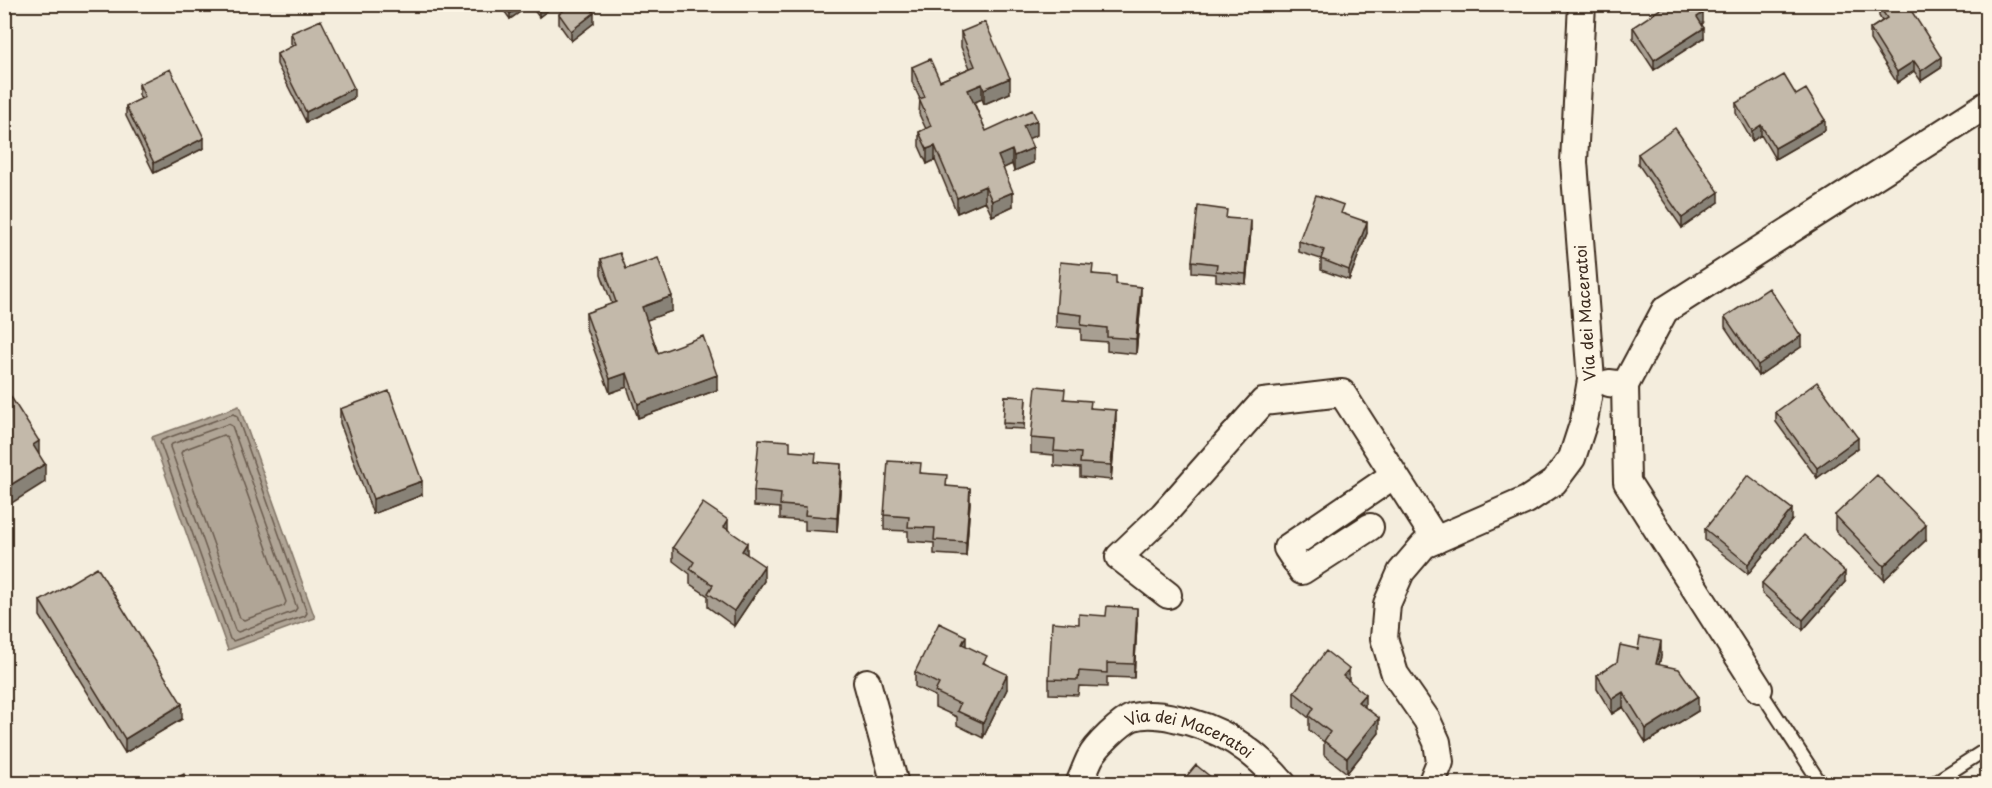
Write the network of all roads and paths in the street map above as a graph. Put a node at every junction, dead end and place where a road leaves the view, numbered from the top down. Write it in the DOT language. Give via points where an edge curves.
graph roads {
  1 [pos="1582,4"];
  2 [pos="1988,104"];
  3 [pos="1591,380"];
  4 [pos="1625,385"];
  5 [pos="1394,475"];
  6 [pos="1370,527"];
  7 [pos="1436,540"];
  8 [pos="1168,595"];
  9 [pos="867,682"];
  10 [pos="1759,689"];
  11 [pos="1988,748"];
  12 [pos="895,783"];
  13 [pos="1079,783"];
  14 [pos="1283,783"];
  15 [pos="1431,783"];
  16 [pos="1821,783"];
  17 [pos="1932,783"];
  1 -- 3 [label="street, Via dei Maceratoi" via="1574,162"];
  2 -- 4 [label="street" via="1665,310"];
  3 -- 4 [label="street"];
  3 -- 7 [label="street, Via dei Maceratoi" via="1572,458 1554,483 1527,500"];
  4 -- 10 [label="street" via="1627,482"];
  5 -- 6 [label="street" via="1287,548 1302,571"];
  5 -- 7 [label="street"];
  5 -- 8 [label="street" via="1342,393 1263,402 1163,515 1119,557"];
  7 -- 15 [label="street, Via dei Maceratoi" via="1424,545 1401,572 1387,604 1384,638 1395,674 1427,720 1437,742 1440,762"];
  9 -- 12 [label="street"];
  10 -- 16 [label="lane"];
  11 -- 17 [label="lane"];
  13 -- 14 [label="street, Via dei Maceratoi" via="1091,756 1113,731 1132,717 1156,714 1200,723 1239,743"];
}
